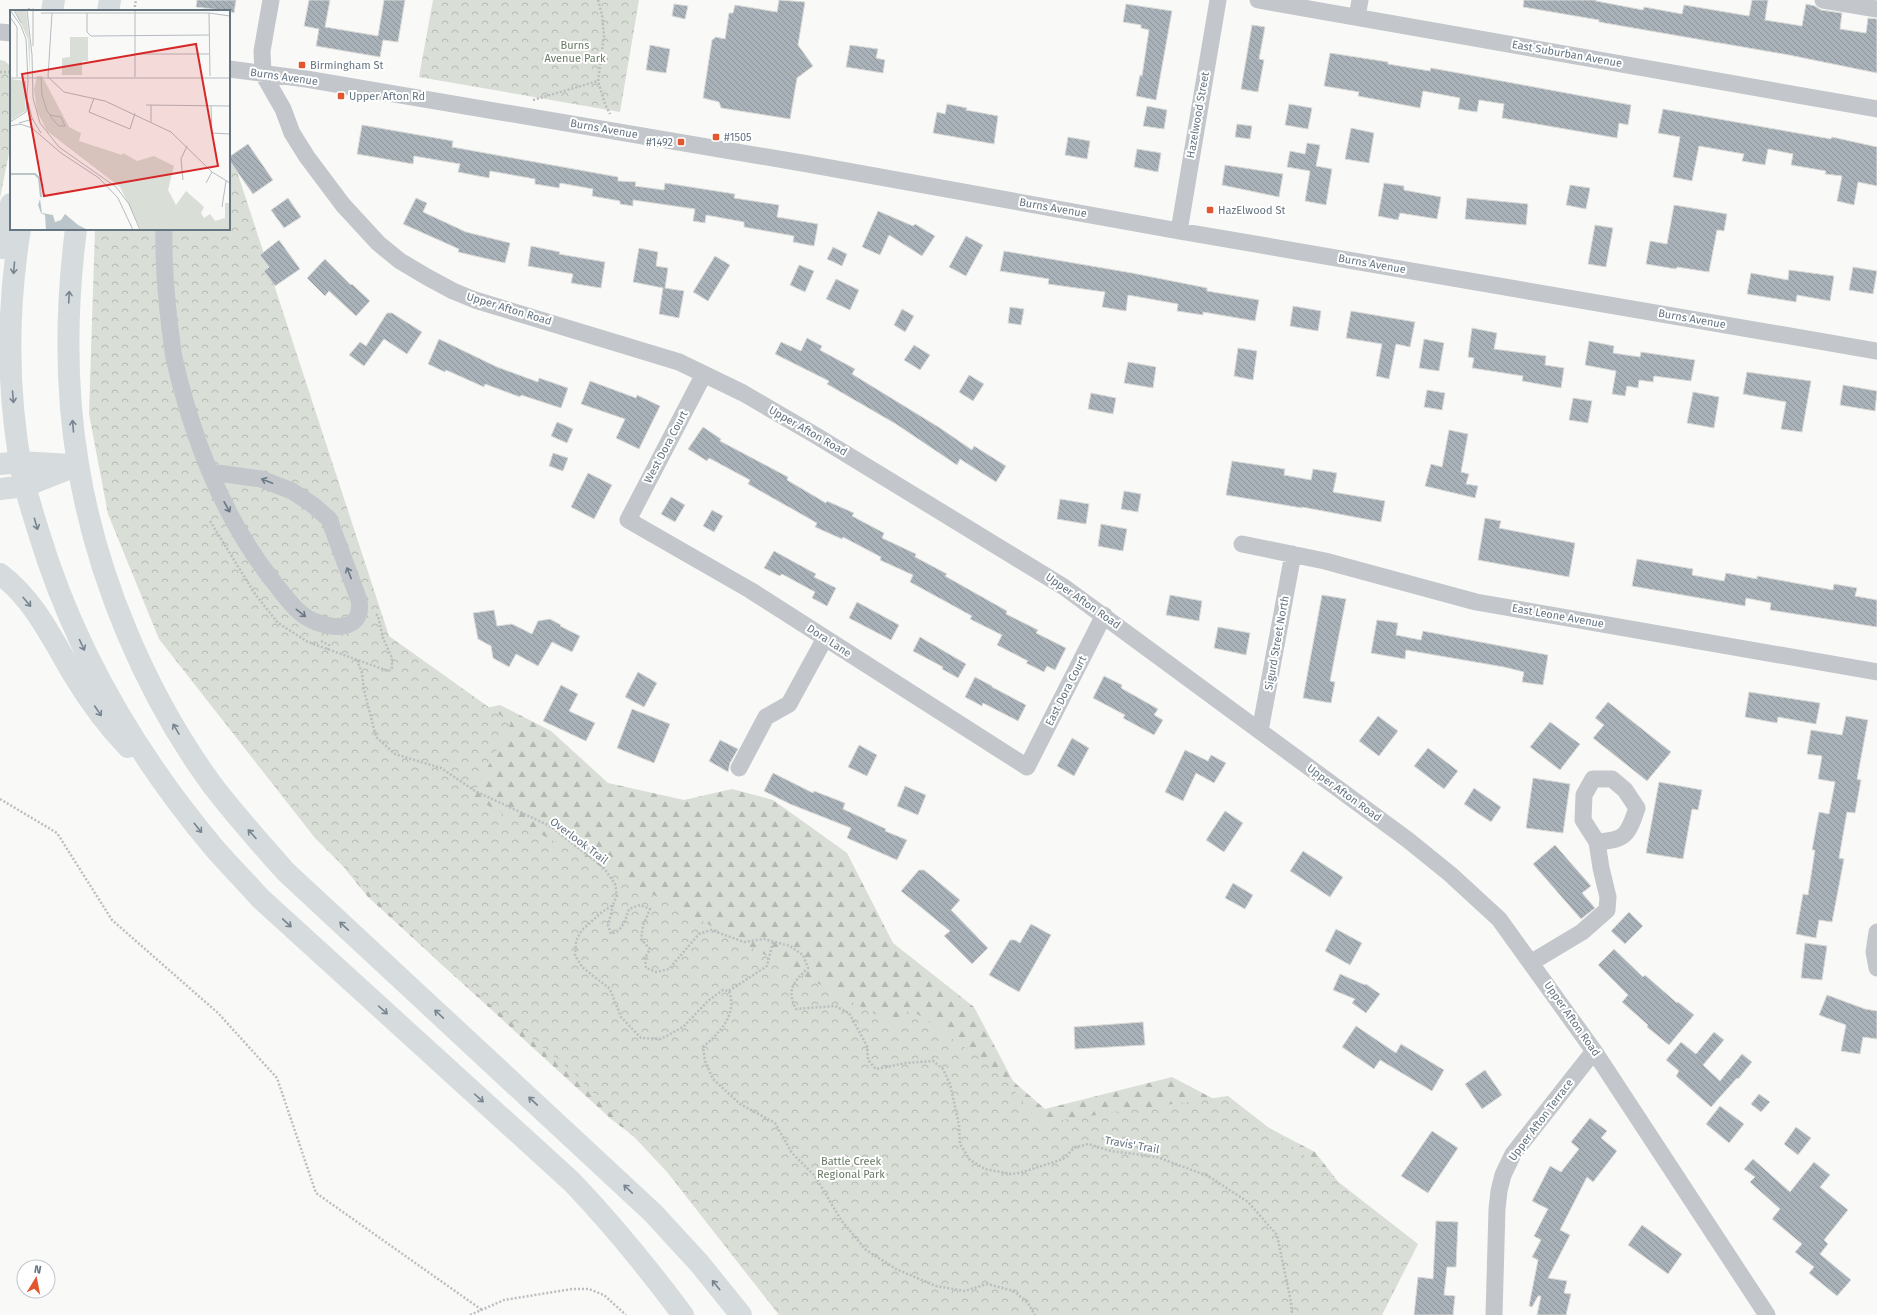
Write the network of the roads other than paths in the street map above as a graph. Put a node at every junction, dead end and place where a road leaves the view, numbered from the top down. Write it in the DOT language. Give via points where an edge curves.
graph roads {
  1 [pos="54,0"];
  2 [pos="110,0"];
  3 [pos="271,0"];
  4 [pos="1218,0"];
  5 [pos="1258,0"];
  6 [pos="1360,0"];
  7 [pos="1823,0"];
  8 [pos="1877,9"];
  9 [pos="52,10"];
  10 [pos="108,10"];
  11 [pos="1357,17"];
  12 [pos="0,32"];
  13 [pos="10,33"];
  14 [pos="230,69"];
  15 [pos="263,74"];
  16 [pos="1877,109"];
  17 [pos="10,209"];
  18 [pos="20,230"];
  19 [pos="76,230"];
  20 [pos="82,230"];
  21 [pos="164,230"];
  22 [pos="1179,231"];
  23 [pos="0,260"];
  24 [pos="71,263"];
  25 [pos="1877,351"];
  26 [pos="704,374"];
  27 [pos="10,463"];
  28 [pos="78,465"];
  29 [pos="211,472"];
  30 [pos="25,486"];
  31 [pos="0,489"];
  32 [pos="628,520"];
  33 [pos="1242,544"];
  34 [pos="1293,554"];
  35 [pos="0,574"];
  36 [pos="1104,615"];
  37 [pos="825,638"];
  38 [pos="1877,672"];
  39 [pos="1260,731"];
  40 [pos="1027,767"];
  41 [pos="739,768"];
  42 [pos="174,798"];
  43 [pos="1597,842"];
  44 [pos="1877,932"];
  45 [pos="1532,962"];
  46 [pos="1877,968"];
  47 [pos="1594,1051"];
  48 [pos="683,1315"];
  49 [pos="741,1315"];
  50 [pos="1494,1315"];
  51 [pos="1767,1315"];
  1 -- 9 [label="highway"];
  2 -- 10 [label="highway"];
  3 -- 15 [label="street" via="262,52"];
  4 -- 22 [label="street, Hazelwood Street"];
  5 -- 11 [label="street, East Suburban Avenue"];
  6 -- 11 [label="street"];
  7 -- 8 [label="street"];
  11 -- 16 [label="street, East Suburban Avenue"];
  12 -- 13 [label="street"];
  14 -- 15 [label="street, Burns Avenue"];
  15 -- 22 [label="street, Burns Avenue" via="306,79 808,164"];
  15 -- 26 [label="street, Upper Afton Road" via="283,109 292,133 307,157 360,225 400,261 453,291 475,300 647,351"];
  17 -- 23 [label="highway"];
  18 -- 27 [label="highway, one-way" via="15,263 11,336"];
  19 -- 24 [label="highway"];
  20 -- 24 [label="highway"];
  21 -- 29 [label="street" via="166,300 174,360 193,426"];
  22 -- 25 [label="street, Burns Avenue"];
  28 -- 24 [label="highway, one-way" via="69,382 68,320"];
  26 -- 32 [label="street, West Dora Court"];
  26 -- 36 [label="street, Upper Afton Road" via="749,397 893,481 1064,587"];
  27 -- 28 [label="highway"];
  27 -- 30 [label="highway"];
  28 -- 30 [label="highway"];
  49 -- 28 [label="highway, one-way" via="699,1263 653,1213 286,872 217,791 181,738 136,652 114,599 97,545"];
  29 -- 29 [label="street, one-way" via="220,495 257,561 293,607 312,621 328,626 343,627 356,620 361,610 359,600 329,519 292,491 261,479"];
  30 -- 31 [label="highway"];
  30 -- 42 [label="highway, one-way" via="66,611 126,726"];
  32 -- 37 [label="street, Dora Lane" via="750,590"];
  33 -- 34 [label="street, East Leone Avenue"];
  34 -- 38 [label="street, East Leone Avenue" via="1476,602"];
  34 -- 39 [label="street, Sigurd Street North"];
  35 -- 42 [label="highway, one-way" via="26,600 48,629 75,677 108,725"];
  36 -- 39 [label="street, Upper Afton Road"];
  36 -- 40 [label="street, East Dora Court"];
  37 -- 40 [label="street, Dora Lane"];
  37 -- 41 [label="street" via="789,704 766,717"];
  39 -- 45 [label="street, Upper Afton Road" via="1450,874 1499,919"];
  42 -- 48 [label="highway, one-way" via="215,849 260,898 572,1182 643,1262"];
  43 -- 45 [label="street" via="1600,868 1608,897 1607,910 1582,932"];
  44 -- 46 [label="street" via="1874,952"];
  45 -- 47 [label="street, Upper Afton Road"];
  47 -- 50 [label="street, Upper Afton Terrace" via="1513,1154 1503,1175 1497,1209"];
  47 -- 51 [label="street, Upper Afton Road"];
}
